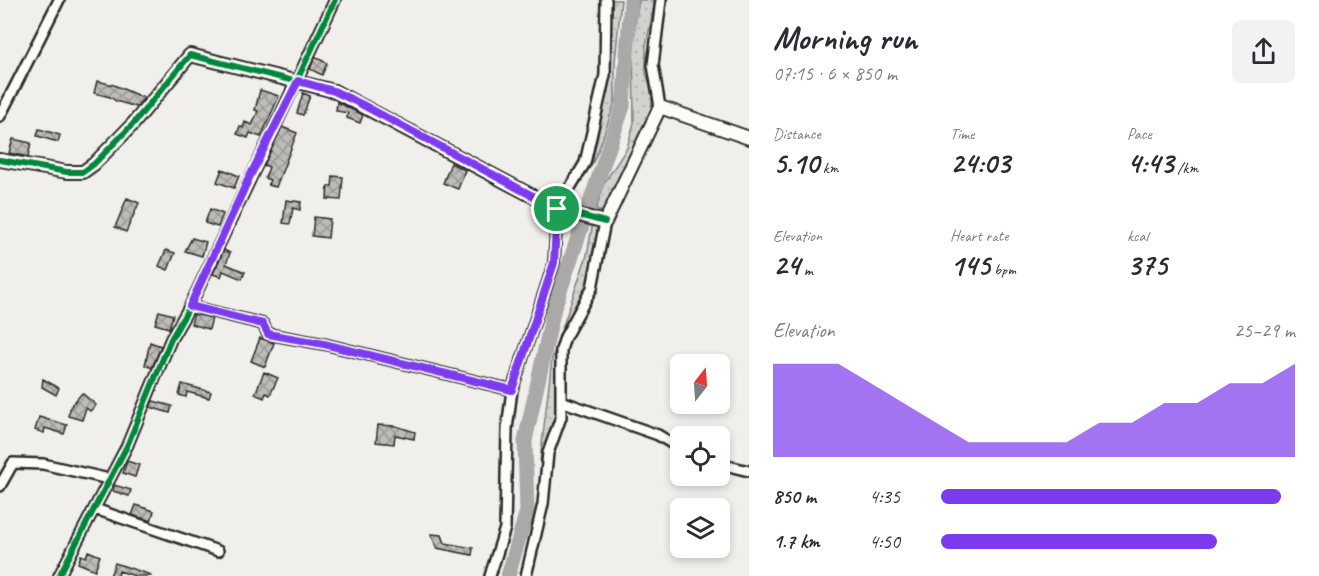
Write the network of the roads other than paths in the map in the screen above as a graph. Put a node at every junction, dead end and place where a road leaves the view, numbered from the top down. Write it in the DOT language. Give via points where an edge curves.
graph roads {
  1 [pos="59,0"];
  2 [pos="335,0"];
  3 [pos="606,0"];
  4 [pos="661,0"];
  5 [pos="298,81"];
  6 [pos="660,107"];
  7 [pos="0,116"];
  8 [pos="749,138"];
  9 [pos="0,160"];
  10 [pos="562,210"];
  11 [pos="601,221"];
  12 [pos="190,306"];
  13 [pos="512,390"];
  14 [pos="561,401"];
  15 [pos="670,442"];
  16 [pos="730,466"];
  17 [pos="749,471"];
  18 [pos="109,479"];
  19 [pos="0,486"];
  20 [pos="95,508"];
  21 [pos="218,551"];
  22 [pos="59,576"];
  23 [pos="490,576"];
  24 [pos="526,576"];
  1 -- 7 [label="street"];
  2 -- 5 [label="street"];
  3 -- 10 [label="street" via="605,75 585,163"];
  4 -- 6 [label="street" via="653,65"];
  5 -- 9 [label="street" via="190,55 134,124 82,172"];
  5 -- 10 [label="street" via="361,104"];
  5 -- 12 [label="street"];
  6 -- 8 [label="street"];
  6 -- 11 [label="street"];
  10 -- 11 [label="street"];
  10 -- 13 [label="street" via="554,263"];
  11 -- 14 [label="street" via="592,288 561,350"];
  12 -- 13 [label="street" via="263,324 268,334"];
  12 -- 18 [label="street" via="171,339 139,421"];
  13 -- 23 [label="street" via="507,429 505,528"];
  14 -- 15 [label="street"];
  14 -- 24 [label="street" via="561,417 548,453 543,504"];
  16 -- 17 [label="street"];
  18 -- 19 [label="street" via="43,464 13,463"];
  18 -- 20 [label="street"];
  20 -- 21 [label="street"];
  20 -- 22 [label="street"];
}
